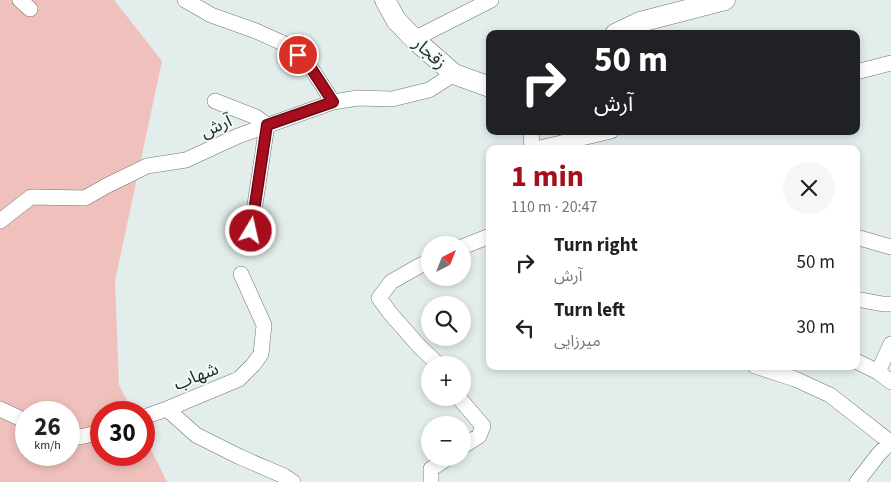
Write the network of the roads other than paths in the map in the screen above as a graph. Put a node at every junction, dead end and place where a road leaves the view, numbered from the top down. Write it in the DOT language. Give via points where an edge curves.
graph roads {
  1 [pos="185,0"];
  2 [pos="385,0"];
  3 [pos="491,0"];
  4 [pos="725,0"];
  5 [pos="623,30"];
  6 [pos="414,39"];
  7 [pos="891,63"];
  8 [pos="860,71"];
  9 [pos="454,74"];
  10 [pos="486,86"];
  11 [pos="215,101"];
  12 [pos="333,102"];
  13 [pos="267,125"];
  14 [pos="594,135"];
  15 [pos="553,145"];
  16 [pos="0,221"];
  17 [pos="251,231"];
  18 [pos="486,238"];
  19 [pos="860,238"];
  20 [pos="471,243"];
  21 [pos="891,247"];
  22 [pos="421,265"];
  23 [pos="241,274"];
  24 [pos="860,300"];
  25 [pos="891,304"];
  26 [pos="891,344"];
  27 [pos="430,356"];
  28 [pos="860,363"];
  29 [pos="767,370"];
  30 [pos="878,372"];
  31 [pos="891,382"];
  32 [pos="466,406"];
  33 [pos="166,408"];
  34 [pos="0,409"];
  35 [pos="155,412"];
  36 [pos="15,416"];
  37 [pos="471,441"];
  38 [pos="891,442"];
  39 [pos="437,466"];
  40 [pos="293,482"];
  41 [pos="431,482"];
  42 [pos="857,482"];
  1 -- 12 [label="street" via="212,16 287,46 309,65"];
  2 -- 6 [label="street, زقجار" via="396,20"];
  3 -- 6 [label="street"];
  4 -- 5 [label="street" via="640,22"];
  6 -- 9 [label="street, زقجار"];
  7 -- 8 [label="street"];
  9 -- 10 [label="street, زقجار"];
  9 -- 12 [label="street, آرش" via="429,90 392,99 358,98"];
  11 -- 13 [label="street" via="256,117"];
  12 -- 13 [label="street, آرش"];
  13 -- 16 [label="street, آرش" via="186,160 147,166 85,198 31,197"];
  13 -- 17 [label="street"];
  14 -- 15 [label="street"];
  18 -- 20 [label="street"];
  19 -- 21 [label="street"];
  22 -- 27 [label="street" via="391,282 380,298"];
  23 -- 33 [label="street, شهاب" via="264,325 261,354 239,378"];
  24 -- 25 [label="street"];
  26 -- 30 [label="street"];
  28 -- 30 [label="street"];
  29 -- 38 [label="street" via="830,395"];
  30 -- 31 [label="street"];
  32 -- 37 [label="street" via="483,426 479,436"];
  33 -- 35 [label="street"];
  33 -- 40 [label="street, شهاب" via="196,435"];
  34 -- 36 [label="street"];
  38 -- 42 [label="street"];
  39 -- 41 [label="street" via="431,470"];
}
